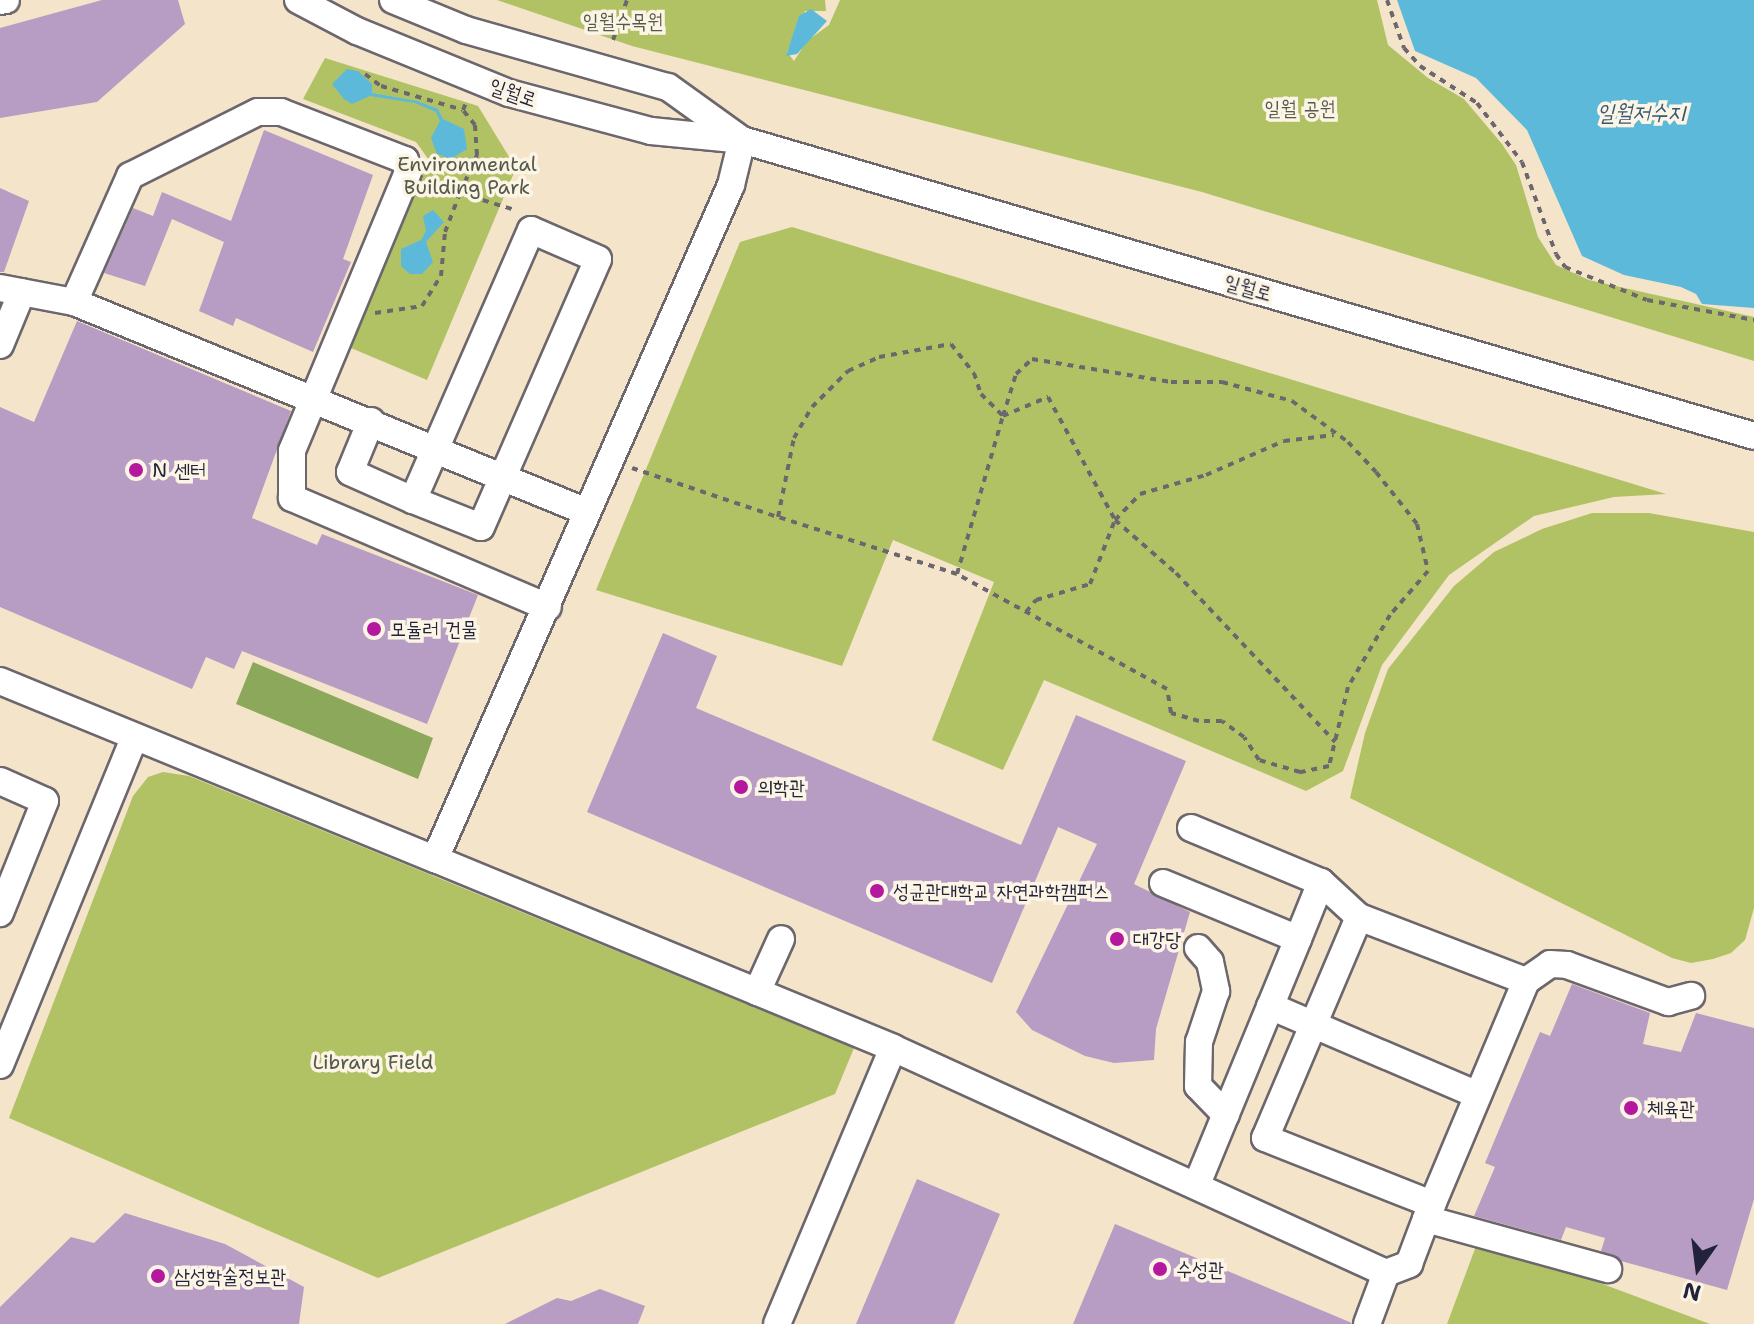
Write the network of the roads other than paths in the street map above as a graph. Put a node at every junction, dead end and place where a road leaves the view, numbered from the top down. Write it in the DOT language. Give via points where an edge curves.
graph roads {
  1 [pos="6,0"];
  2 [pos="298,0"];
  3 [pos="393,0"];
  4 [pos="0,1"];
  5 [pos="742,140"];
  6 [pos="11,290"];
  7 [pos="74,302"];
  8 [pos="0,345"];
  9 [pos="317,399"];
  10 [pos="371,421"];
  11 [pos="1754,436"];
  12 [pos="436,448"];
  13 [pos="503,477"];
  14 [pos="413,500"];
  15 [pos="587,512"];
  16 [pos="548,607"];
  17 [pos="0,681"];
  18 [pos="134,739"];
  19 [pos="0,781"];
  20 [pos="1191,828"];
  21 [pos="435,859"];
  22 [pos="1321,882"];
  23 [pos="1163,883"];
  24 [pos="0,913"];
  25 [pos="1359,917"];
  26 [pos="781,939"];
  27 [pos="1298,939"];
  28 [pos="1198,948"];
  29 [pos="1526,981"];
  30 [pos="757,992"];
  31 [pos="1691,996"];
  32 [pos="1270,1006"];
  33 [pos="1310,1027"];
  34 [pos="893,1048"];
  35 [pos="0,1065"];
  36 [pos="1478,1095"];
  37 [pos="1226,1115"];
  38 [pos="1197,1184"];
  39 [pos="1429,1212"];
  40 [pos="1608,1269"];
  41 [pos="1386,1273"];
  42 [pos="777,1324"];
  43 [pos="1367,1324"];
  1 -- 4 [label="street"];
  2 -- 5 [label="street, 일월로" via="357,31 509,93 651,131"];
  3 -- 5 [label="street, 일월로" via="466,30 668,87"];
  5 -- 11 [label="street, 일월로"];
  5 -- 15 [label="street" via="731,185"];
  6 -- 7 [label="street"];
  6 -- 8 [label="street"];
  7 -- 9 [label="street"];
  7 -- 9 [label="street" via="130,176 258,112 281,112 405,160 408,172"];
  9 -- 10 [label="street"];
  9 -- 16 [label="street" via="292,451 292,498"];
  10 -- 12 [label="street"];
  10 -- 14 [label="street" via="350,472"];
  12 -- 13 [label="street"];
  12 -- 13 [label="street" via="531,230 598,259"];
  12 -- 14 [label="street"];
  13 -- 14 [label="street" via="481,527"];
  13 -- 15 [label="street"];
  15 -- 16 [label="street"];
  16 -- 21 [label="street"];
  17 -- 18 [label="street"];
  18 -- 21 [label="street"];
  18 -- 35 [label="street"];
  19 -- 24 [label="street" via="45,801"];
  20 -- 22 [label="street"];
  21 -- 30 [label="street"];
  22 -- 25 [label="street"];
  22 -- 27 [label="street"];
  23 -- 27 [label="street"];
  25 -- 29 [label="street"];
  25 -- 33 [label="street"];
  26 -- 30 [label="street"];
  27 -- 32 [label="street"];
  28 -- 37 [label="street" via="1210,962 1216,991 1199,1042 1198,1086"];
  29 -- 31 [label="street" via="1536,970 1567,965 1668,1002"];
  29 -- 36 [label="street"];
  30 -- 34 [label="street"];
  32 -- 33 [label="street"];
  32 -- 37 [label="street"];
  33 -- 36 [label="street"];
  33 -- 39 [label="street" via="1265,1138"];
  34 -- 38 [label="street"];
  34 -- 42 [label="street"];
  36 -- 39 [label="street"];
  37 -- 38 [label="street"];
  38 -- 41 [label="street"];
  39 -- 40 [label="street"];
  39 -- 41 [label="street" via="1409,1264"];
  41 -- 43 [label="street"];
}
